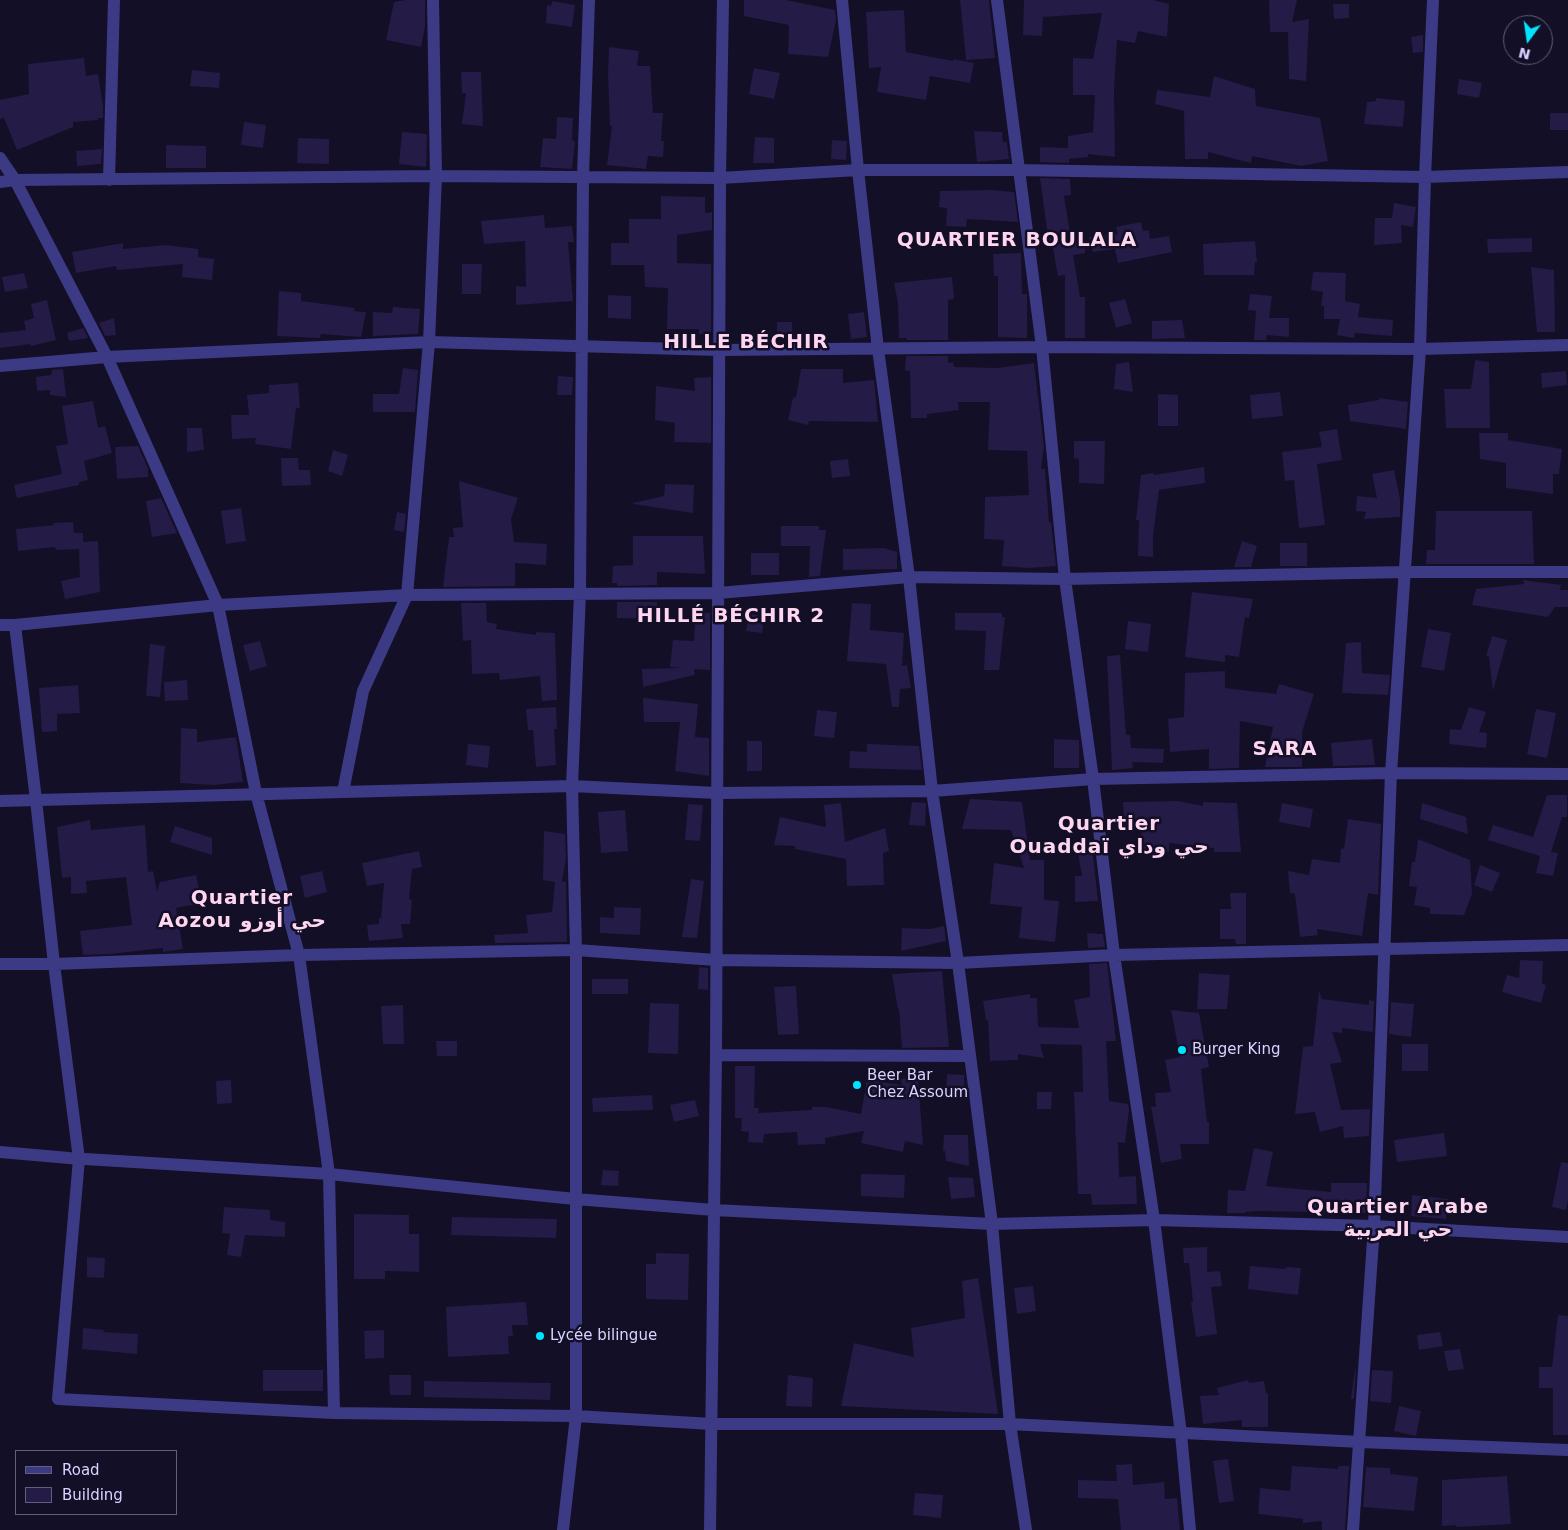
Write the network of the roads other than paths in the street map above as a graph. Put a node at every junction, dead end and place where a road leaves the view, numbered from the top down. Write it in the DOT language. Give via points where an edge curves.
graph roads {
  1 [pos="114,0"];
  2 [pos="433,0"];
  3 [pos="589,0"];
  4 [pos="723,0"];
  5 [pos="842,0"];
  6 [pos="997,0"];
  7 [pos="1433,0"];
  8 [pos="0,158"];
  9 [pos="858,170"];
  10 [pos="1018,170"];
  11 [pos="1568,172"];
  12 [pos="436,176"];
  13 [pos="583,176"];
  14 [pos="1425,176"];
  15 [pos="720,178"];
  16 [pos="15,180"];
  17 [pos="109,180"];
  18 [pos="0,182"];
  19 [pos="429,342"];
  20 [pos="1568,345"];
  21 [pos="582,346"];
  22 [pos="1042,347"];
  23 [pos="878,349"];
  24 [pos="1420,349"];
  25 [pos="719,350"];
  26 [pos="107,357"];
  27 [pos="0,366"];
  28 [pos="1404,572"];
  29 [pos="1568,572"];
  30 [pos="909,577"];
  31 [pos="1065,579"];
  32 [pos="580,593"];
  33 [pos="718,593"];
  34 [pos="407,594"];
  35 [pos="218,605"];
  36 [pos="0,624"];
  37 [pos="15,624"];
  38 [pos="1391,773"];
  39 [pos="1568,774"];
  40 [pos="1093,779"];
  41 [pos="572,786"];
  42 [pos="932,790"];
  43 [pos="343,792"];
  44 [pos="717,793"];
  45 [pos="256,794"];
  46 [pos="36,800"];
  47 [pos="0,801"];
  48 [pos="1568,945"];
  49 [pos="576,950"];
  50 [pos="1383,950"];
  51 [pos="299,955"];
  52 [pos="1114,955"];
  53 [pos="716,960"];
  54 [pos="958,963"];
  55 [pos="0,964"];
  56 [pos="54,964"];
  57 [pos="716,1055"];
  58 [pos="970,1056"];
  59 [pos="0,1152"];
  60 [pos="79,1159"];
  61 [pos="329,1174"];
  62 [pos="575,1199"];
  63 [pos="714,1210"];
  64 [pos="1154,1220"];
  65 [pos="992,1224"];
  66 [pos="1374,1226"];
  67 [pos="1568,1237"];
  68 [pos="334,1413"];
  69 [pos="576,1416"];
  70 [pos="712,1424"];
  71 [pos="1010,1424"];
  72 [pos="1181,1434"];
  73 [pos="1360,1442"];
  74 [pos="1568,1450"];
  75 [pos="563,1530"];
  76 [pos="710,1530"];
  77 [pos="1026,1530"];
  78 [pos="1190,1530"];
  79 [pos="1353,1530"];
  1 -- 17 [label="street"];
  2 -- 12 [label="street"];
  3 -- 13 [label="street"];
  4 -- 15 [label="street"];
  5 -- 9 [label="street"];
  6 -- 10 [label="street"];
  7 -- 14 [label="street"];
  8 -- 16 [label="street"];
  9 -- 10 [label="street"];
  9 -- 15 [label="street"];
  9 -- 23 [label="street"];
  10 -- 14 [label="street"];
  10 -- 22 [label="street"];
  11 -- 14 [label="street"];
  12 -- 13 [label="street"];
  12 -- 17 [label="street"];
  12 -- 19 [label="street"];
  13 -- 15 [label="street"];
  13 -- 21 [label="street"];
  14 -- 24 [label="street"];
  15 -- 25 [label="street"];
  16 -- 17 [label="street"];
  16 -- 18 [label="street"];
  16 -- 26 [label="street"];
  19 -- 21 [label="street"];
  19 -- 26 [label="street"];
  19 -- 34 [label="street"];
  20 -- 24 [label="street"];
  21 -- 25 [label="street"];
  21 -- 32 [label="street"];
  22 -- 23 [label="street"];
  22 -- 24 [label="street"];
  22 -- 31 [label="street"];
  23 -- 25 [label="street"];
  23 -- 30 [label="street"];
  24 -- 28 [label="street"];
  25 -- 33 [label="street"];
  26 -- 27 [label="street"];
  26 -- 35 [label="street"];
  28 -- 29 [label="street"];
  28 -- 31 [label="street"];
  28 -- 38 [label="street"];
  30 -- 31 [label="street"];
  30 -- 33 [label="street"];
  30 -- 42 [label="street"];
  31 -- 40 [label="street"];
  32 -- 33 [label="street"];
  32 -- 34 [label="street"];
  32 -- 41 [label="street"];
  33 -- 44 [label="street"];
  34 -- 35 [label="street"];
  34 -- 43 [label="street" via="363,691"];
  35 -- 37 [label="street"];
  35 -- 45 [label="street"];
  36 -- 37 [label="street"];
  37 -- 46 [label="street"];
  38 -- 39 [label="street"];
  38 -- 40 [label="street"];
  38 -- 50 [label="street"];
  40 -- 42 [label="street"];
  40 -- 52 [label="street"];
  41 -- 43 [label="street"];
  41 -- 44 [label="street"];
  41 -- 49 [label="street"];
  42 -- 44 [label="street"];
  42 -- 54 [label="street"];
  43 -- 45 [label="street"];
  44 -- 53 [label="street"];
  45 -- 46 [label="street"];
  45 -- 51 [label="street"];
  46 -- 47 [label="street"];
  46 -- 56 [label="street"];
  48 -- 50 [label="street"];
  49 -- 51 [label="street"];
  49 -- 53 [label="street"];
  49 -- 62 [label="street"];
  50 -- 52 [label="street"];
  50 -- 66 [label="street"];
  51 -- 56 [label="street"];
  51 -- 61 [label="street"];
  52 -- 54 [label="street"];
  52 -- 64 [label="street"];
  53 -- 54 [label="street"];
  53 -- 57 [label="street"];
  54 -- 58 [label="street"];
  55 -- 56 [label="street"];
  56 -- 60 [label="street"];
  57 -- 58 [label="street"];
  57 -- 63 [label="street"];
  58 -- 65 [label="street"];
  59 -- 60 [label="street"];
  60 -- 61 [label="street"];
  60 -- 68 [label="street" via="58,1398"];
  61 -- 62 [label="street"];
  61 -- 68 [label="street"];
  62 -- 63 [label="street"];
  62 -- 69 [label="street"];
  63 -- 65 [label="street"];
  63 -- 70 [label="street"];
  64 -- 65 [label="street"];
  64 -- 66 [label="street"];
  64 -- 72 [label="street"];
  65 -- 71 [label="street"];
  66 -- 67 [label="street"];
  66 -- 73 [label="street"];
  68 -- 69 [label="street"];
  69 -- 70 [label="street"];
  69 -- 75 [label="street"];
  70 -- 71 [label="street"];
  70 -- 76 [label="street"];
  71 -- 72 [label="street"];
  71 -- 77 [label="street"];
  72 -- 73 [label="street"];
  72 -- 78 [label="street"];
  73 -- 74 [label="street"];
  73 -- 79 [label="street"];
}
